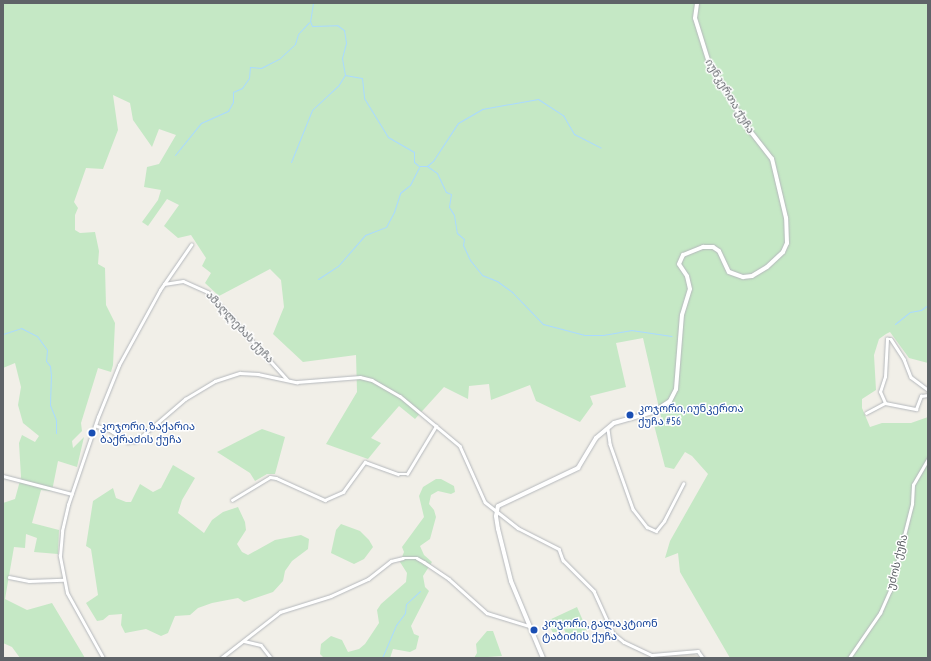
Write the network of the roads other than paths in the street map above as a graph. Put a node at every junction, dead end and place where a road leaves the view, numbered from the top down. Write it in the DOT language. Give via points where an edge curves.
graph roads {
  1 [pos="697,3"];
  2 [pos="191,245"];
  3 [pos="163,284"];
  4 [pos="287,380"];
  5 [pos="928,390"];
  6 [pos="928,395"];
  7 [pos="885,403"];
  8 [pos="866,413"];
  9 [pos="97,426"];
  10 [pos="436,426"];
  11 [pos="608,427"];
  12 [pos="928,459"];
  13 [pos="3,476"];
  14 [pos="683,484"];
  15 [pos="72,494"];
  16 [pos="232,500"];
  17 [pos="497,509"];
  18 [pos="9,577"];
  19 [pos="63,580"];
  20 [pos="529,626"];
  21 [pos="243,641"];
  22 [pos="103,658"];
  23 [pos="221,658"];
  24 [pos="271,658"];
  25 [pos="543,658"];
  26 [pos="703,658"];
  27 [pos="849,658"];
  1 -- 11 [label="main road, იუნკერთა ქუჩა" via="695,18 709,63 749,130 772,159 786,218 787,243 783,252 767,267 743,277 729,272 719,251 713,247 694,250 681,257 679,264 687,276 690,289 682,315 682,338 677,358 674,393 667,405 658,410"];
  2 -- 3 [label="street"];
  3 -- 4 [label="street, ამაღლებას ქუჩა" via="183,281 208,292"];
  3 -- 9 [label="street" via="128,345 102,405"];
  4 -- 9 [label="street" via="258,374 227,376 177,404 135,442 128,442 110,430"];
  4 -- 10 [label="street" via="372,380 400,396"];
  5 -- 7 [label="street" via="911,377 904,359 891,339 887,339 885,377 880,392"];
  6 -- 7 [label="street" via="921,396 916,409"];
  7 -- 8 [label="street"];
  9 -- 15 [label="street"];
  10 -- 16 [label="street" via="406,474 398,474 365,462 343,492 325,500 270,477"];
  10 -- 17 [label="street" via="462,448 480,495 485,502"];
  11 -- 14 [label="street" via="610,444 633,509 646,527 656,531"];
  11 -- 17 [label="main road, იუნკერთა ქუჩა" via="596,438 578,468 510,499"];
  12 -- 27 [label="street, უძოს ქუჩა" via="913,485 912,504 890,591 880,613"];
  13 -- 15 [label="street"];
  15 -- 19 [label="street" via="62,531 60,556"];
  17 -- 20 [label="main road" via="498,529 511,581"];
  17 -- 26 [label="street" via="518,528 559,549 563,560 580,574 594,591 610,628 624,642 652,655 698,651"];
  18 -- 19 [label="street" via="29,581"];
  19 -- 22 [label="street" via="74,608"];
  20 -- 21 [label="street" via="487,613 449,579 424,562 417,558 403,558 391,561 368,579 331,596 280,612"];
  20 -- 25 [label="main road"];
  21 -- 23 [label="street"];
  21 -- 24 [label="street" via="262,645"];
}
